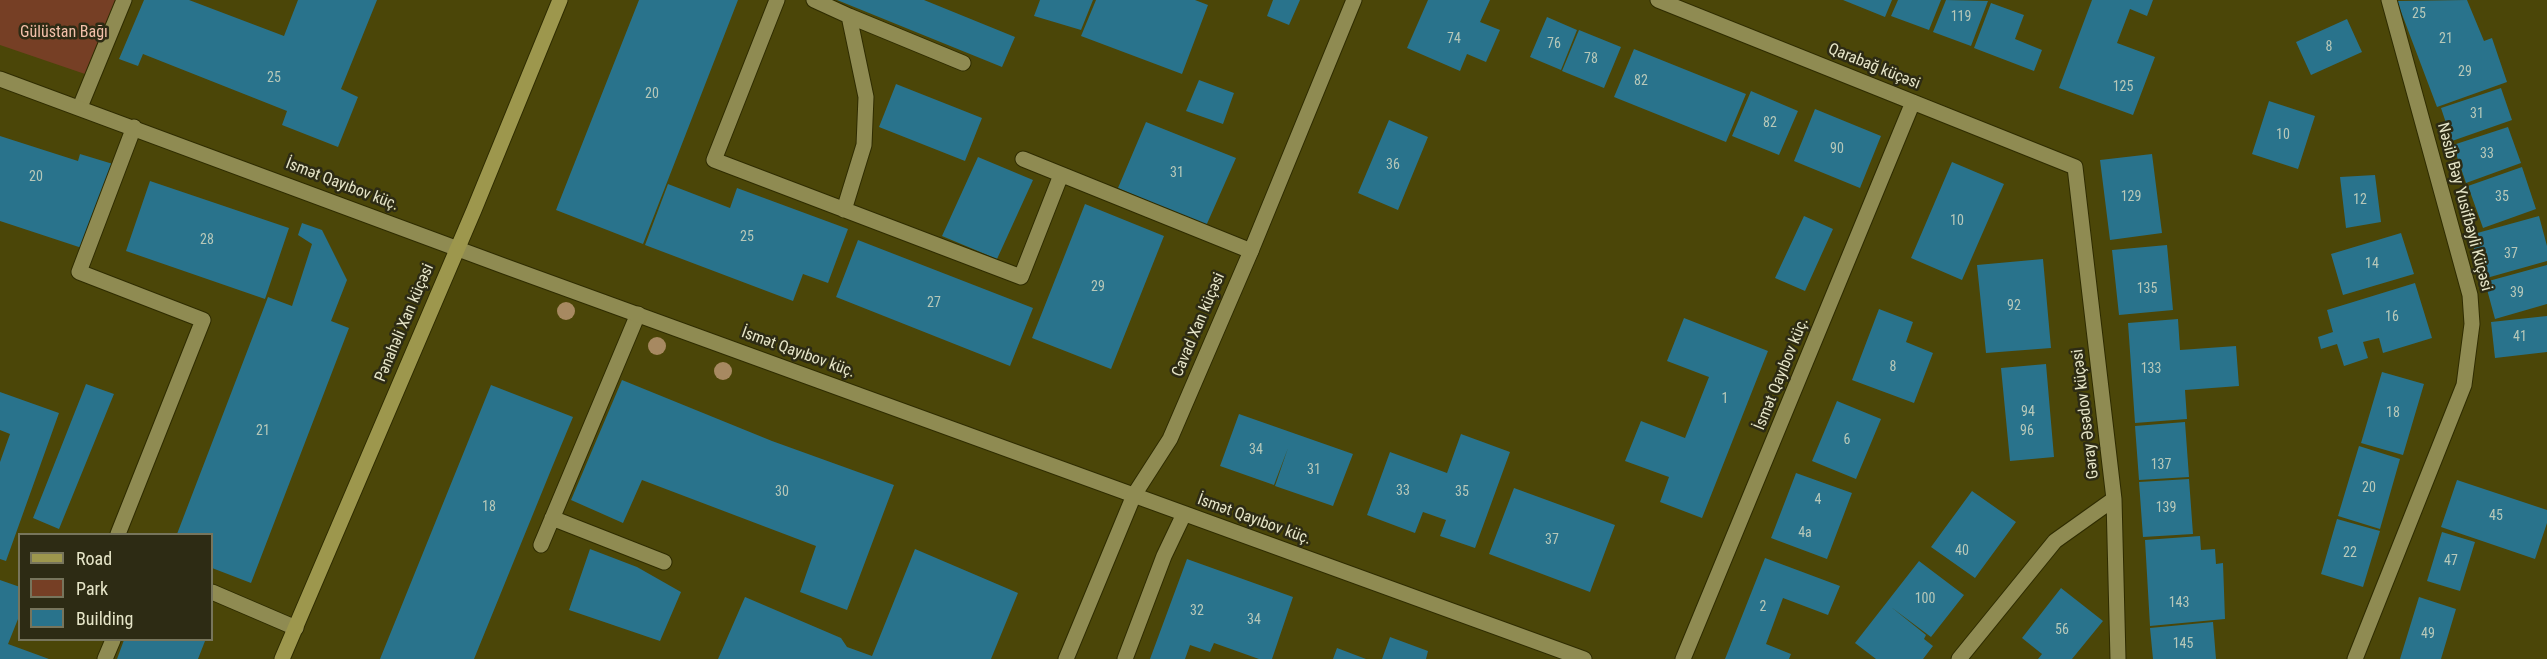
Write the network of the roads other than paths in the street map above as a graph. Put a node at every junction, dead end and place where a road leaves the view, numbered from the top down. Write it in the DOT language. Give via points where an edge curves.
graph roads {
  1 [pos="124,0"];
  2 [pos="560,0"];
  3 [pos="777,0"];
  4 [pos="814,0"];
  5 [pos="1354,0"];
  6 [pos="1659,0"];
  7 [pos="2390,0"];
  8 [pos="849,16"];
  9 [pos="963,63"];
  10 [pos="0,79"];
  11 [pos="1913,102"];
  12 [pos="80,107"];
  13 [pos="134,127"];
  14 [pos="1023,159"];
  15 [pos="2076,166"];
  16 [pos="1061,175"];
  17 [pos="844,210"];
  18 [pos="457,248"];
  19 [pos="1251,251"];
  20 [pos="638,314"];
  21 [pos="1134,495"];
  22 [pos="2114,499"];
  23 [pos="1184,514"];
  24 [pos="552,518"];
  25 [pos="118,533"];
  26 [pos="542,545"];
  27 [pos="664,562"];
  28 [pos="213,592"];
  29 [pos="296,628"];
  30 [pos="111,641"];
  31 [pos="105,659"];
  32 [pos="282,659"];
  33 [pos="1066,659"];
  34 [pos="1125,659"];
  35 [pos="1584,659"];
  36 [pos="1683,659"];
  37 [pos="1959,659"];
  38 [pos="2118,659"];
  39 [pos="2355,659"];
  1 -- 12 [label="street"];
  2 -- 18 [label="main road, Pənahəli Xan küçəsi"];
  3 -- 17 [label="street" via="714,160"];
  4 -- 8 [label="street"];
  5 -- 19 [label="street, Cavad Xan küçəsi"];
  6 -- 11 [label="street, Qarabağ küçəsi"];
  7 -- 39 [label="street, Nəsib Bəy Yusifbəyli Küçəsi" via="2470,295 2472,324 2464,385"];
  8 -- 9 [label="street"];
  8 -- 17 [label="street" via="866,97 864,145"];
  10 -- 12 [label="street, İsmət Qayıbov küç."];
  11 -- 15 [label="street, Qarabağ küçəsi"];
  11 -- 36 [label="street, İsmət Qayıbov küç."];
  12 -- 13 [label="street, İsmət Qayıbov küç."];
  13 -- 18 [label="street, İsmət Qayıbov küç."];
  13 -- 25 [label="street" via="79,272 203,320"];
  14 -- 16 [label="street"];
  15 -- 22 [label="street, Gəray Əsədov küçəsi"];
  16 -- 17 [label="street" via="1021,277"];
  16 -- 19 [label="street"];
  18 -- 20 [label="street, İsmət Qayıbov küç."];
  18 -- 29 [label="main road, Pənahəli Xan küçəsi"];
  19 -- 21 [label="street, Cavad Xan küçəsi" via="1170,439"];
  20 -- 21 [label="street, İsmət Qayıbov küç."];
  20 -- 24 [label="street"];
  21 -- 23 [label="street, İsmət Qayıbov küç."];
  21 -- 33 [label="street, Cavad Xan küçəsi"];
  22 -- 37 [label="street" via="2055,542"];
  22 -- 38 [label="street, Gəray Əsədov küçəsi"];
  23 -- 34 [label="street"];
  23 -- 35 [label="street, İsmət Qayıbov küç."];
  24 -- 26 [label="street"];
  24 -- 27 [label="street"];
  28 -- 29 [label="street"];
  29 -- 32 [label="main road, Pənahəli Xan küçəsi"];
  30 -- 31 [label="street"];
}
